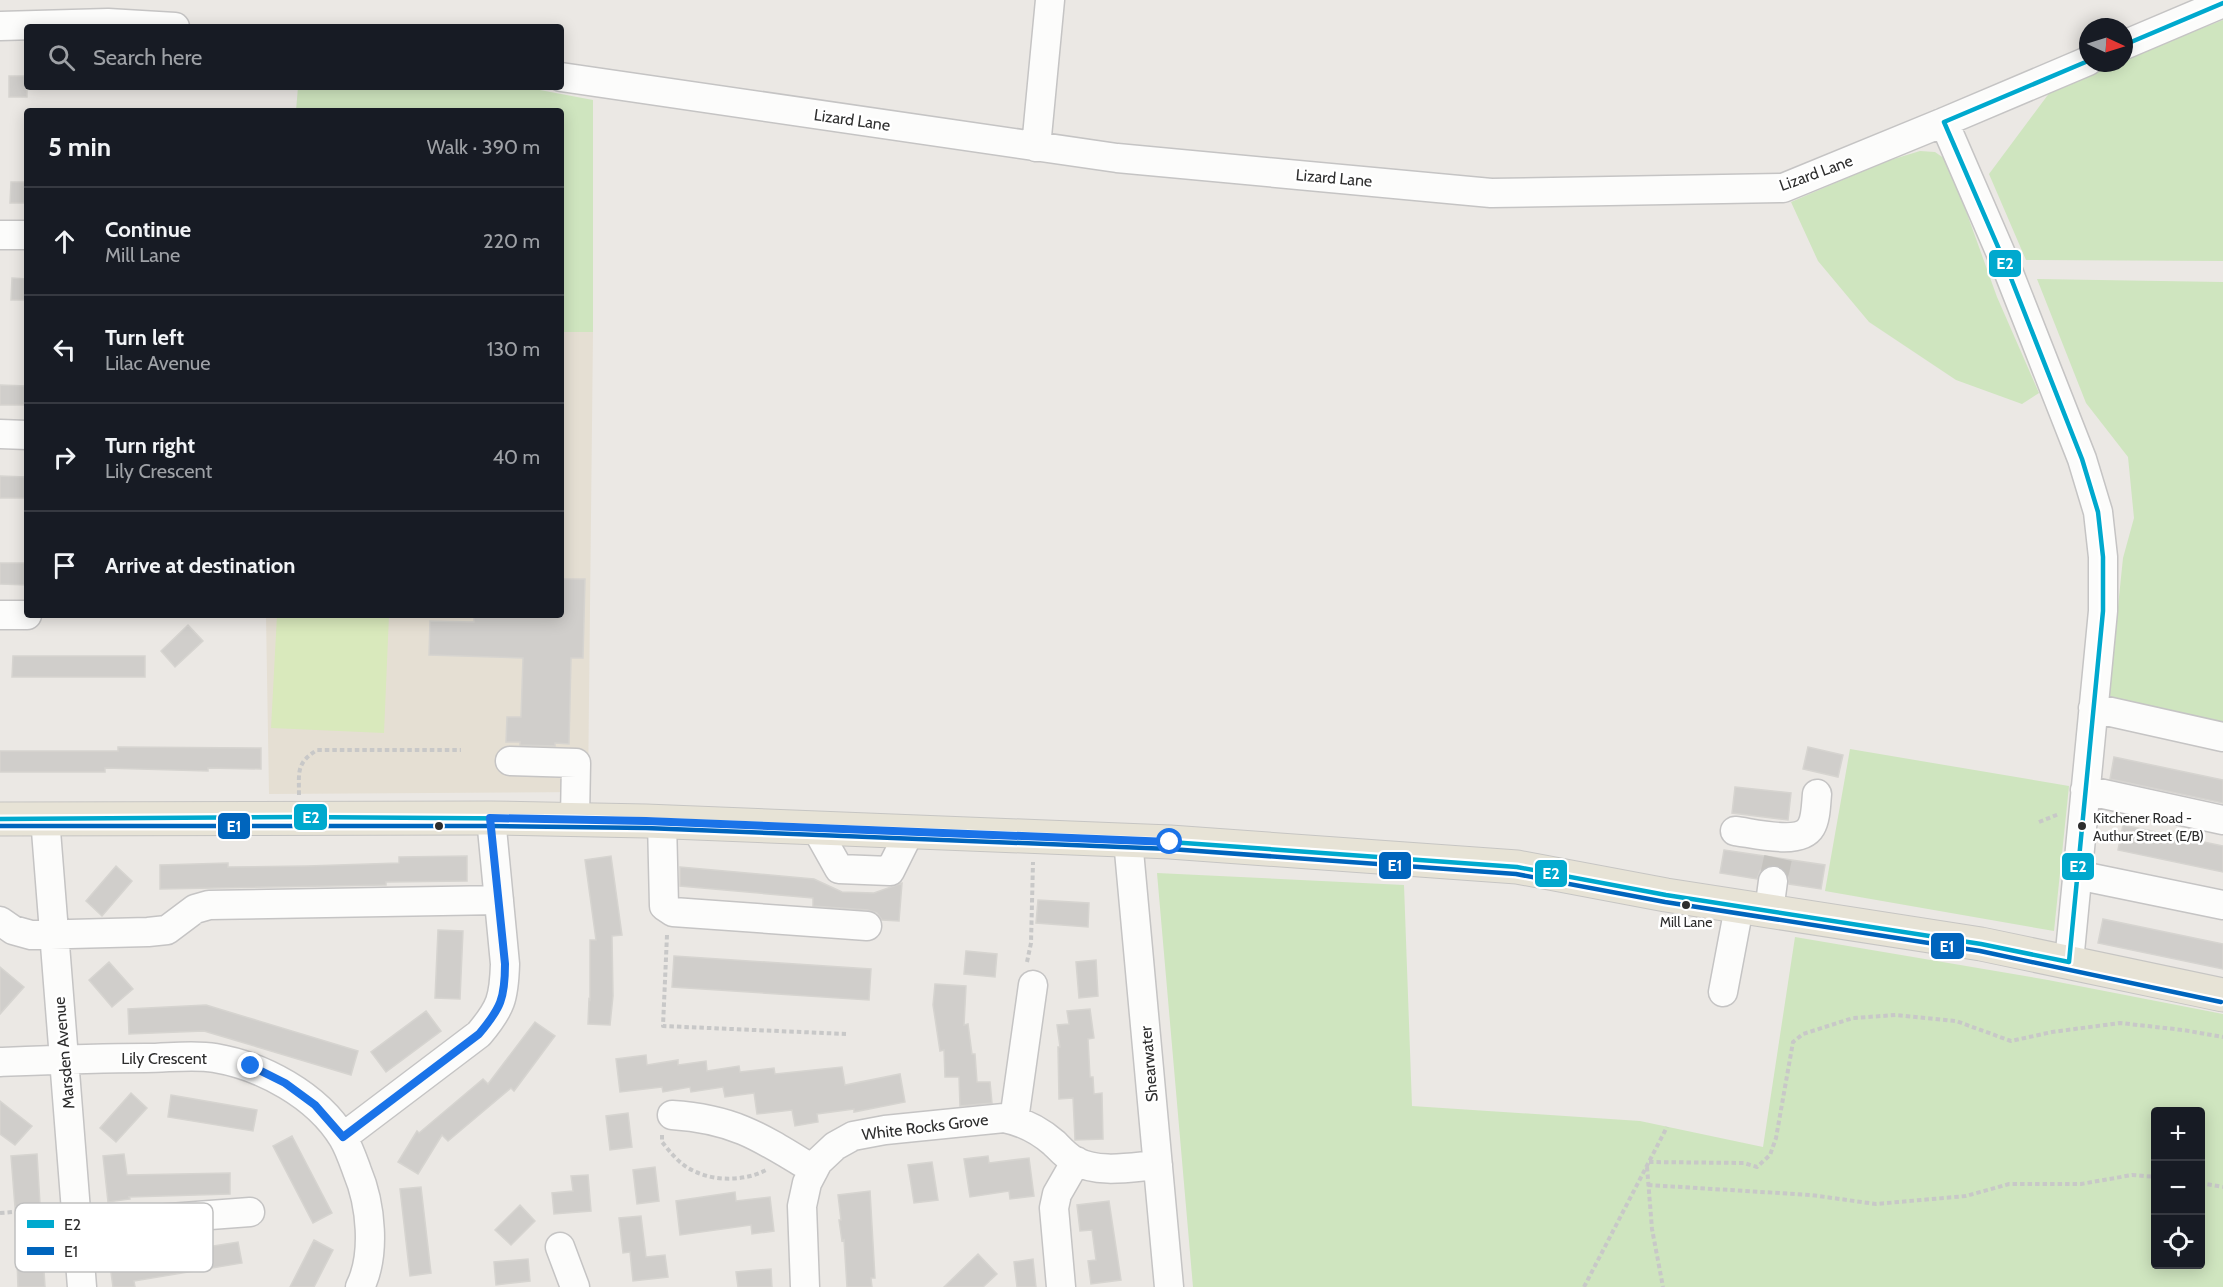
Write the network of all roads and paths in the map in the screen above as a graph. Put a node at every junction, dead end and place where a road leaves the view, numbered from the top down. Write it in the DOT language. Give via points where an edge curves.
graph roads {
  1 [pos="1050,0"];
  2 [pos="2223,3"];
  3 [pos="72,24"];
  4 [pos="125,24"];
  5 [pos="24,25"];
  6 [pos="0,26"];
  7 [pos="2133,41"];
  8 [pos="2079,64"];
  9 [pos="564,77"];
  10 [pos="1944,122"];
  11 [pos="1036,147"];
  12 [pos="0,235"];
  13 [pos="24,235"];
  14 [pos="0,434"];
  15 [pos="24,435"];
  16 [pos="0,615"];
  17 [pos="24,615"];
  18 [pos="2093,708"];
  19 [pos="2223,737"];
  20 [pos="461,750"];
  21 [pos="510,761"];
  22 [pos="2085,790"];
  23 [pos="1817,794"];
  24 [pos="299,817"];
  25 [pos="45,818"];
  26 [pos="490,818"];
  27 [pos="0,819"];
  28 [pos="574,819"];
  29 [pos="2223,820"];
  30 [pos="662,821"];
  31 [pos="1735,831"];
  32 [pos="1128,840"];
  33 [pos="1033,861"];
  34 [pos="2077,875"];
  35 [pos="1768,879"];
  36 [pos="499,900"];
  37 [pos="2223,905"];
  38 [pos="668,910"];
  39 [pos="0,921"];
  40 [pos="867,926"];
  41 [pos="54,934"];
  42 [pos="2068,962"];
  43 [pos="1033,985"];
  44 [pos="1723,992"];
  45 [pos="2223,995"];
  46 [pos="846,1034"];
  47 [pos="2223,1037"];
  48 [pos="64,1060"];
  49 [pos="0,1062"];
  50 [pos="672,1115"];
  51 [pos="1014,1120"];
  52 [pos="1667,1127"];
  53 [pos="343,1137"];
  54 [pos="1076,1161"];
  55 [pos="802,1162"];
  56 [pos="1648,1164"];
  57 [pos="1158,1166"];
  58 [pos="2151,1177"];
  59 [pos="1648,1185"];
  60 [pos="2205,1185"];
  61 [pos="2223,1187"];
  62 [pos="75,1203"];
  63 [pos="250,1212"];
  64 [pos="213,1213"];
  65 [pos="0,1214"];
  66 [pos="15,1214"];
  67 [pos="560,1247"];
  68 [pos="81,1272"];
  69 [pos="364,1284"];
  70 [pos="82,1287"];
  71 [pos="575,1287"];
  72 [pos="805,1287"];
  73 [pos="1061,1287"];
  74 [pos="1169,1287"];
  75 [pos="1584,1287"];
  76 [pos="1663,1287"];
  1 -- 11 [label="street"];
  2 -- 7 [label="street"];
  3 -- 4 [label="street"];
  5 -- 6 [label="street"];
  8 -- 10 [label="street, Lizard Lane"];
  9 -- 11 [label="street, Lizard Lane"];
  10 -- 11 [label="street, Lizard Lane" via="1783,188 1491,193"];
  10 -- 18 [label="street" via="2070,427 2098,512 2103,611"];
  12 -- 13 [label="street"];
  14 -- 15 [label="street"];
  16 -- 17 [label="street"];
  18 -- 19 [label="street"];
  18 -- 22 [label="street"];
  20 -- 24 [label="path" via="317,750 302,762 299,773"];
  21 -- 28 [label="street" via="576,763"];
  22 -- 29 [label="street"];
  22 -- 34 [label="street"];
  23 -- 35 [label="street" via="1813,825 1795,837"];
  24 -- 25 [label="main road"];
  24 -- 26 [label="main road"];
  25 -- 27 [label="main road"];
  25 -- 41 [label="street, Marsden Avenue"];
  26 -- 28 [label="main road"];
  26 -- 36 [label="street"];
  28 -- 30 [label="main road"];
  30 -- 32 [label="main road"];
  30 -- 38 [label="street" via="664,906"];
  31 -- 35 [label="street"];
  32 -- 35 [label="main road" via="1517,867"];
  32 -- 57 [label="street, Shearwater"];
  33 -- 43 [label="path" via="1031,943 1024,972"];
  34 -- 37 [label="street"];
  34 -- 42 [label="street"];
  35 -- 42 [label="main road" via="1981,945"];
  35 -- 44 [label="street"];
  36 -- 41 [label="street" via="210,905 195,909 167,930"];
  36 -- 53 [label="street" via="505,988 497,1013 479,1034"];
  38 -- 40 [label="street"];
  38 -- 46 [label="path" via="663,1026"];
  39 -- 41 [label="street" via="31,935"];
  41 -- 48 [label="street, Marsden Avenue"];
  42 -- 45 [label="main road"];
  43 -- 51 [label="street"];
  47 -- 56 [label="path" via="2120,1023 2011,1041 1956,1021 1896,1015 1853,1018 1803,1034 1793,1042 1776,1138 1770,1155 1757,1167 1744,1163"];
  48 -- 49 [label="street, Lily Crescent"];
  48 -- 53 [label="street, Lily Crescent" via="213,1058 251,1066 285,1083 315,1105"];
  48 -- 62 [label="street, Marsden Avenue"];
  50 -- 55 [label="street" via="725,1122 759,1136"];
  50 -- 55 [label="path" via="663,1122 662,1142 694,1172 723,1179"];
  51 -- 54 [label="street, White Rocks Grove" via="1034,1128"];
  51 -- 55 [label="street, White Rocks Grove" via="989,1119 854,1136 835,1146 818,1162"];
  52 -- 56 [label="path"];
  53 -- 69 [label="street, Lily Crescent" via="362,1181 368,1215 370,1251"];
  54 -- 57 [label="street, White Rocks Grove" via="1100,1169"];
  54 -- 73 [label="street" via="1057,1194 1054,1208"];
  55 -- 72 [label="street, White Rocks Grove" via="807,1183 802,1206"];
  56 -- 59 [label="path"];
  56 -- 75 [label="path"];
  57 -- 74 [label="street, Shearwater"];
  58 -- 59 [label="path" via="2132,1175 2081,1184 2009,1184 1966,1196 1876,1204 1811,1195"];
  59 -- 76 [label="path"];
  60 -- 61 [label="path"];
  63 -- 64 [label="street"];
  65 -- 66 [label="path"];
  67 -- 71 [label="street"];
  68 -- 70 [label="street, Marsden Avenue"];
}
